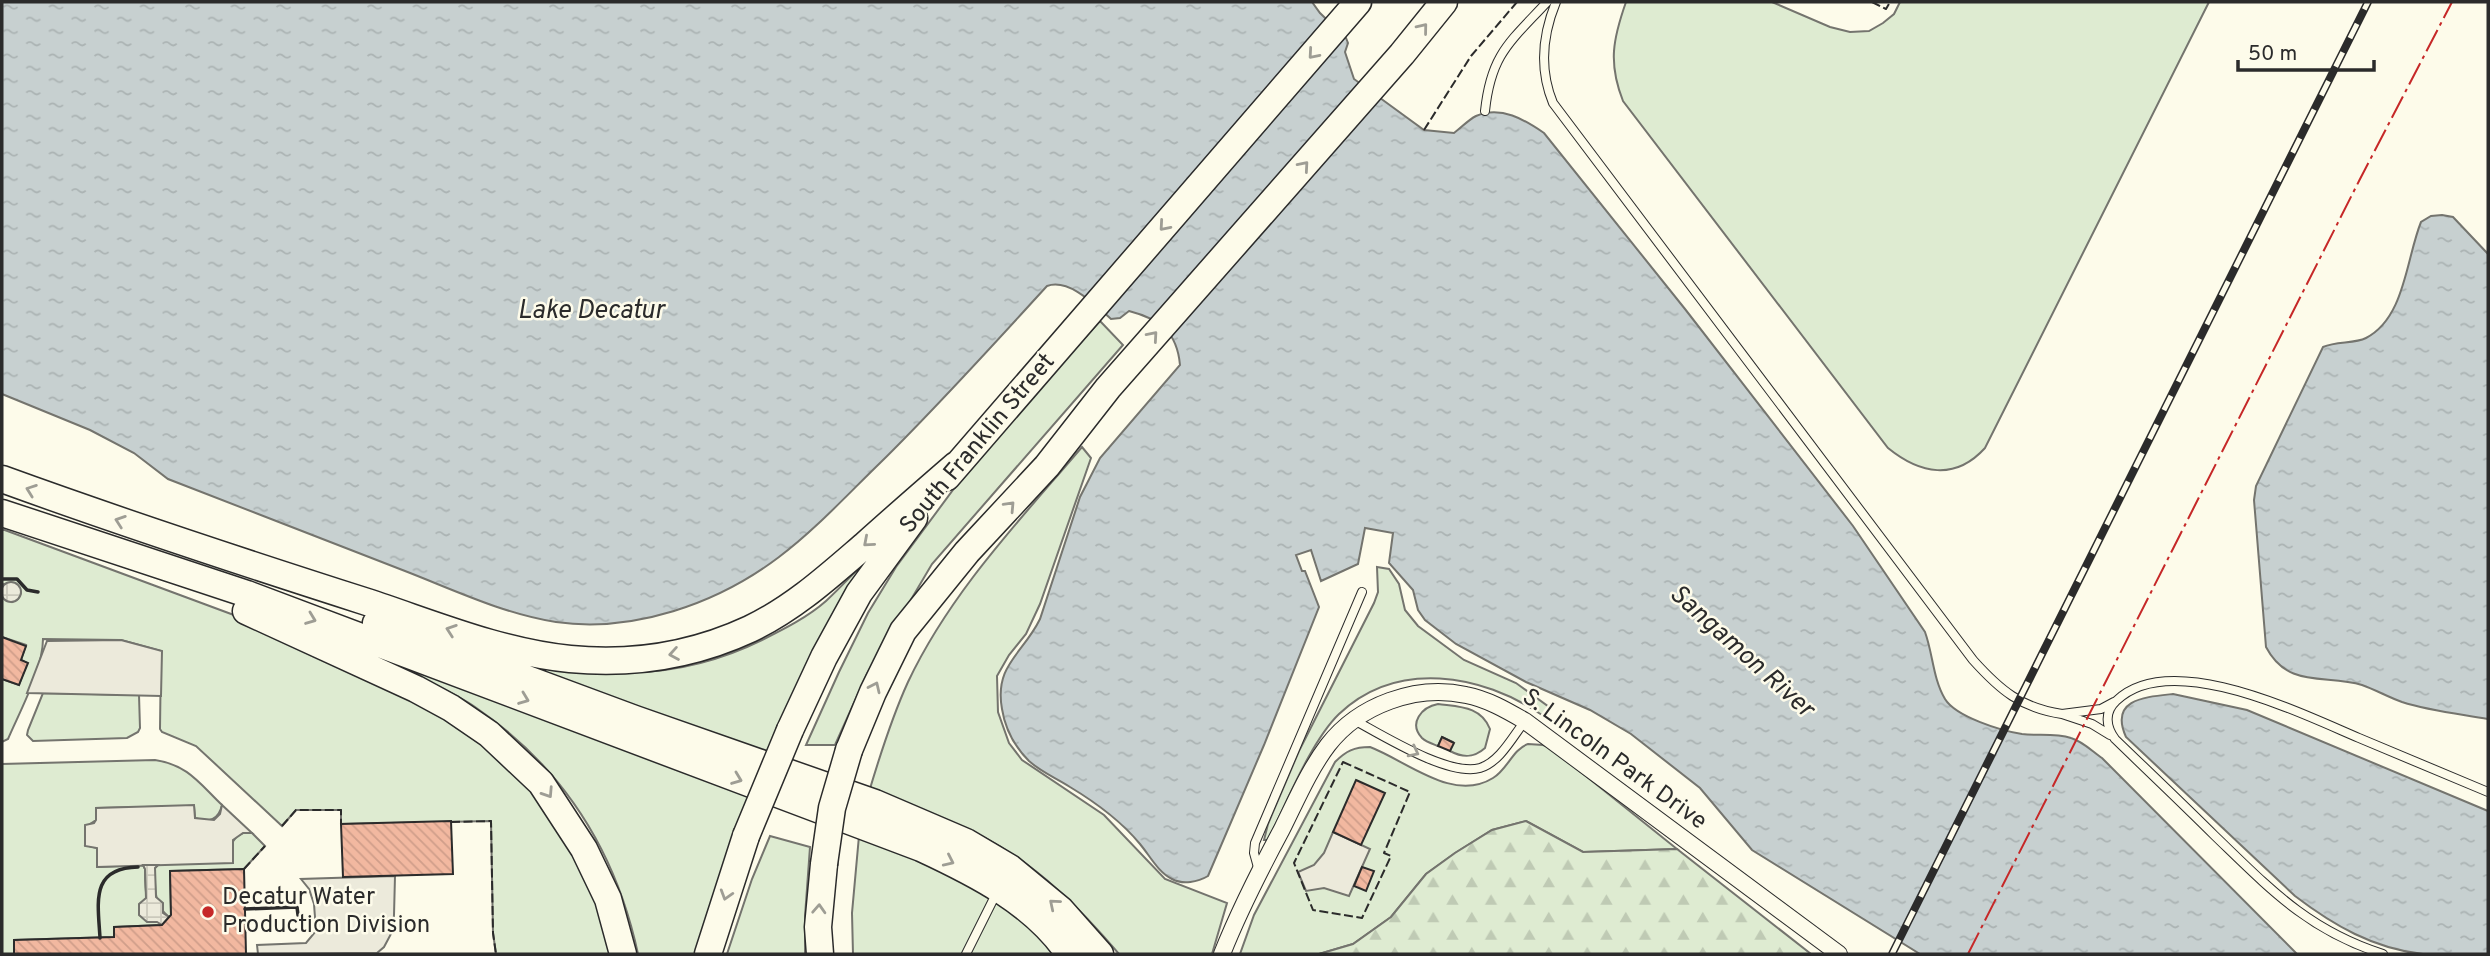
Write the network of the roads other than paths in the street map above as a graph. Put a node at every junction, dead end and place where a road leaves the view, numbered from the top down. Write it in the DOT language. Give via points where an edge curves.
graph roads {
  1 [pos="1357,2"];
  2 [pos="1444,2"];
  3 [pos="1547,2"];
  4 [pos="1556,2"];
  5 [pos="1485,111"];
  6 [pos="956,465"];
  7 [pos="2,479"];
  8 [pos="2,513"];
  9 [pos="84,541"];
  10 [pos="180,542"];
  11 [pos="1362,592"];
  12 [pos="2115,701"];
  13 [pos="2062,714"];
  14 [pos="1354,720"];
  15 [pos="1525,721"];
  16 [pos="2115,739"];
  17 [pos="2488,792"];
  18 [pos="1259,872"];
  19 [pos="999,888"];
  20 [pos="623,954"];
  21 [pos="709,954"];
  22 [pos="820,954"];
  23 [pos="966,954"];
  24 [pos="1069,954"];
  25 [pos="1100,954"];
  26 [pos="1222,954"];
  27 [pos="1839,954"];
  28 [pos="2383,954"];
  1 -- 6 [label="main road, South Franklin Street, one-way"];
  22 -- 2 [label="main road, one-way, bridge" via="818,927 832,808 849,750 903,631"];
  3 -- 5 [label="lane" via="1498,58"];
  4 -- 13 [label="lane" via="1543,60 1553,103 1973,660 2011,697"];
  6 -- 10 [label="main road, one-way" via="783,612 715,643 644,659 571,659 523,652"];
  6 -- 21 [label="main road, South Franklin Street, one-way, bridge" via="886,553 824,657 747,836"];
  10 -- 7 [label="main road, one-way"];
  8 -- 9 [label="main road"];
  9 -- 19 [label="main road, one-way" via="259,599 900,840"];
  9 -- 20 [label="main road, one-way" via="416,689 489,734 541,783 584,849 608,900"];
  25 -- 10 [label="main road, one-way" via="1061,910 1010,868 966,842 876,803 404,634"];
  11 -- 18 [label="lane" via="1255,843"];
  12 -- 13 [label="lane" via="2101,709"];
  12 -- 16 [label="lane" via="2106,722"];
  12 -- 17 [label="lane" via="2136,688 2169,682 2243,692"];
  13 -- 16 [label="lane" via="2092,724"];
  14 -- 15 [label="street, S. Lincoln Park Drive" via="1395,699 1438,692 1483,700"];
  14 -- 15 [label="lane, one-way" via="1420,755 1464,769 1480,768 1495,759"];
  14 -- 18 [label="street, S. Lincoln Park Drive" via="1320,757"];
  15 -- 27 [label="street, S. Lincoln Park Drive"];
  16 -- 28 [label="lane" via="2278,897 2339,938"];
  18 -- 26 [label="street, S. Lincoln Park Drive"];
  19 -- 23 [label="lane"];
  19 -- 24 [label="main road" via="1030,912"];
}
